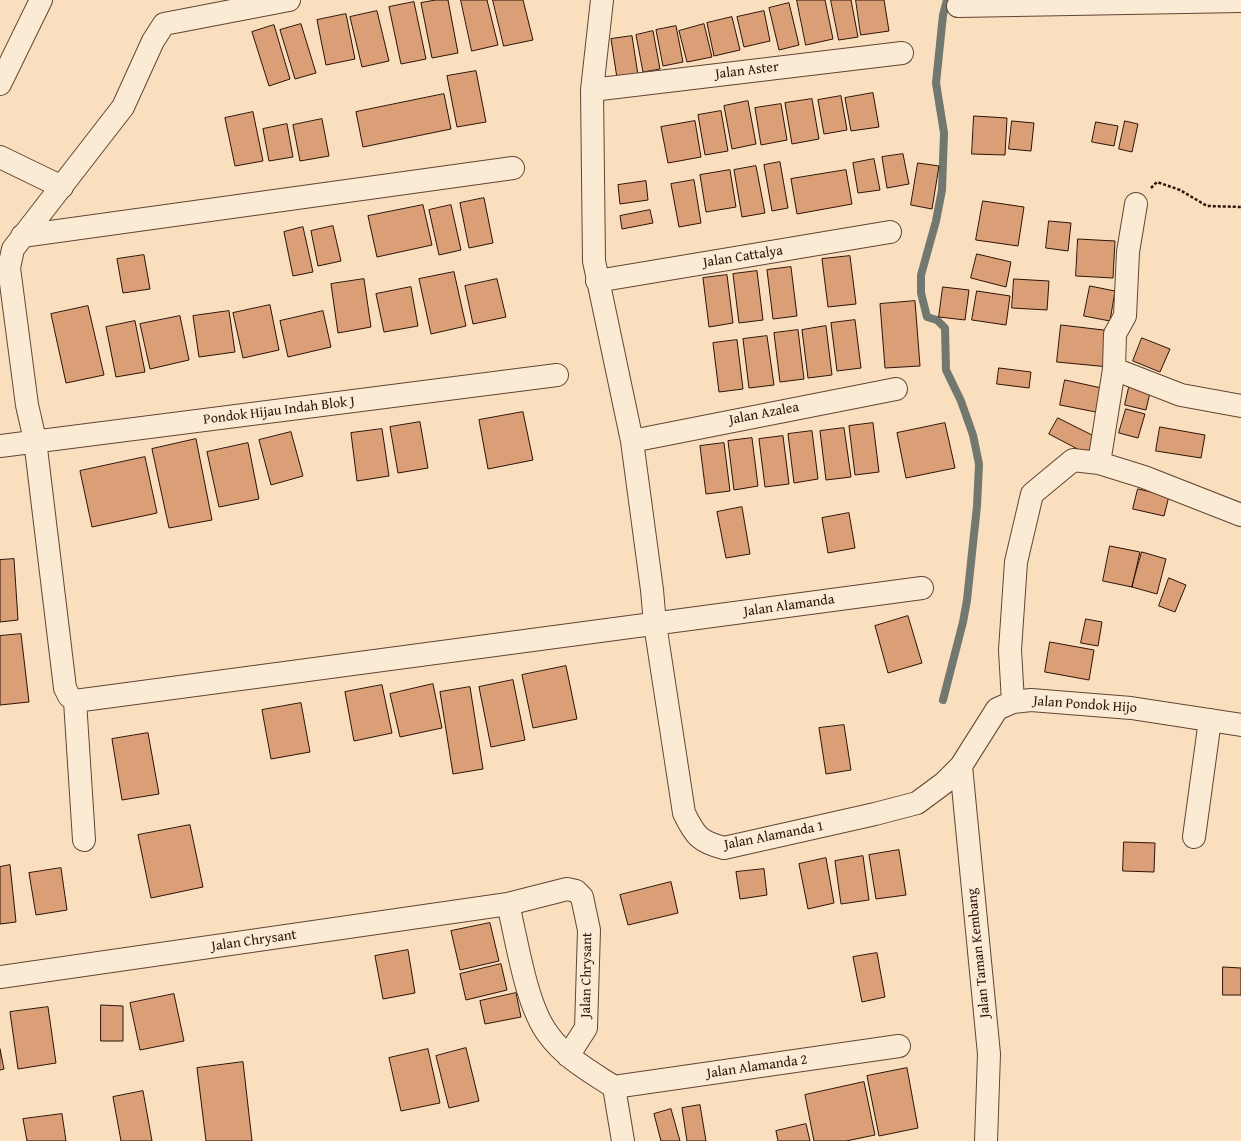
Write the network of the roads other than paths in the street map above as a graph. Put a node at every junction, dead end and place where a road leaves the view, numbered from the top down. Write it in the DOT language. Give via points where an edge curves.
graph roads {
  1 [pos="41,0"];
  2 [pos="289,0"];
  3 [pos="602,0"];
  4 [pos="1241,1"];
  5 [pos="958,6"];
  6 [pos="902,53"];
  7 [pos="0,84"];
  8 [pos="592,90"];
  9 [pos="0,157"];
  10 [pos="513,168"];
  11 [pos="62,187"];
  12 [pos="1136,204"];
  13 [pos="890,232"];
  14 [pos="22,236"];
  15 [pos="597,281"];
  16 [pos="1114,369"];
  17 [pos="558,375"];
  18 [pos="896,389"];
  19 [pos="1241,406"];
  20 [pos="35,440"];
  21 [pos="632,441"];
  22 [pos="0,446"];
  23 [pos="1099,463"];
  24 [pos="1241,515"];
  25 [pos="922,588"];
  26 [pos="655,624"];
  27 [pos="75,702"];
  28 [pos="1012,702"];
  29 [pos="1210,720"];
  30 [pos="1241,725"];
  31 [pos="961,766"];
  32 [pos="1194,837"];
  33 [pos="84,840"];
  34 [pos="508,904"];
  35 [pos="0,977"];
  36 [pos="899,1046"];
  37 [pos="568,1056"];
  38 [pos="614,1088"];
  39 [pos="624,1141"];
  40 [pos="986,1141"];
  1 -- 7 [label="street"];
  2 -- 11 [label="street" via="164,24 152,41 123,107"];
  3 -- 8 [label="street, Jalan Alamanda 1"];
  4 -- 5 [label="street"];
  6 -- 8 [label="street, Jalan Aster"];
  8 -- 15 [label="street, Jalan Alamanda 1" via="594,261"];
  9 -- 11 [label="street"];
  10 -- 14 [label="street"];
  11 -- 14 [label="street"];
  12 -- 16 [label="street" via="1128,252 1125,316 1115,334"];
  13 -- 15 [label="street, Jalan Cattalya"];
  14 -- 20 [label="street" via="13,249 8,268 27,405"];
  15 -- 21 [label="street, Jalan Alamanda 1"];
  16 -- 19 [label="street" via="1181,395"];
  16 -- 23 [label="street"];
  17 -- 20 [label="street, Pondok Hijau Indah Blok J"];
  18 -- 21 [label="street, Jalan Azalea"];
  20 -- 22 [label="street, Pondok Hijau Indah Blok J"];
  20 -- 27 [label="street" via="65,688"];
  21 -- 26 [label="street, Jalan Alamanda 1"];
  23 -- 24 [label="street" via="1151,479"];
  23 -- 28 [label="street" via="1073,460 1032,494 1016,562 1010,650"];
  25 -- 26 [label="street, Jalan Alamanda"];
  26 -- 27 [label="street, Jalan Alamanda"];
  26 -- 31 [label="street, Jalan Alamanda 1" via="684,813 696,836 708,844 724,848 917,803 944,783"];
  27 -- 33 [label="street"];
  28 -- 29 [label="street, Jalan Pondok Hijo" via="1031,700 1131,708"];
  28 -- 31 [label="street, Jalan Pondok Hijo" via="997,709"];
  29 -- 30 [label="street, Jalan Pondok Hijo"];
  29 -- 32 [label="street"];
  31 -- 40 [label="street, Jalan Taman Kembang" via="989,1054"];
  34 -- 35 [label="street, Jalan Chrysant"];
  34 -- 37 [label="street" via="530,996 548,1035"];
  34 -- 37 [label="street, Jalan Chrysant" via="567,890 576,891 582,897 589,930 588,1014 584,1035"];
  36 -- 38 [label="street, Jalan Alamanda 2"];
  37 -- 38 [label="street"];
  38 -- 39 [label="street"];
}
